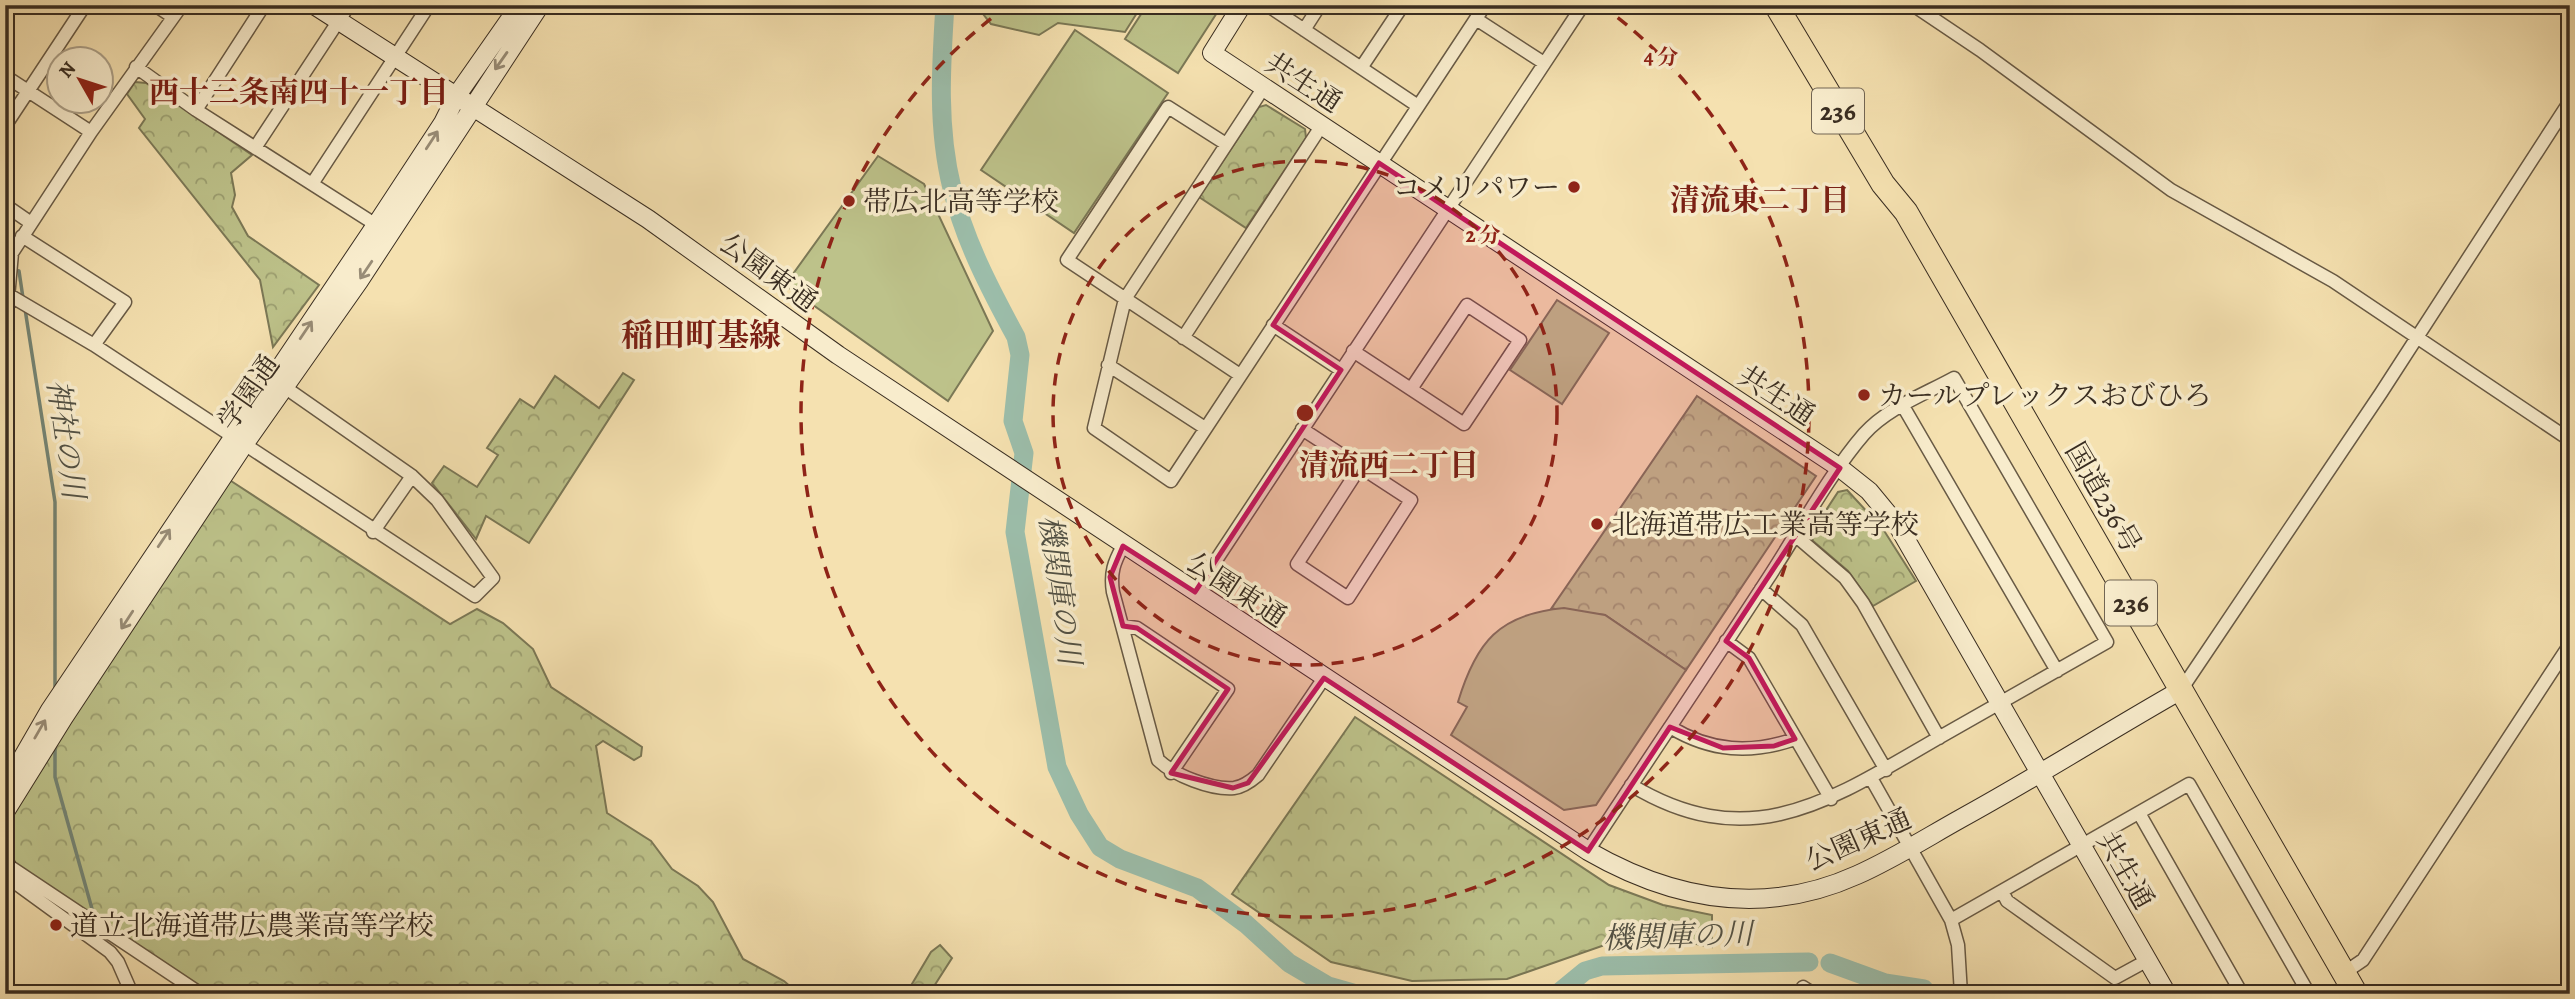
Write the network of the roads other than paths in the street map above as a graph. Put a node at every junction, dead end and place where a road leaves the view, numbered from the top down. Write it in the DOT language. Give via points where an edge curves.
graph roads {
  1 [pos="85,5"];
  2 [pos="155,5"];
  3 [pos="182,5"];
  4 [pos="264,5"];
  5 [pos="314,5"];
  6 [pos="349,5"];
  7 [pos="429,5"];
  8 [pos="520,5"];
  9 [pos="540,5"];
  10 [pos="1242,5"];
  11 [pos="1267,5"];
  12 [pos="1320,5"];
  13 [pos="1403,5"];
  14 [pos="1485,5"];
  15 [pos="1583,5"];
  16 [pos="1776,5"];
  17 [pos="1795,5"];
  18 [pos="1913,5"];
  19 [pos="173,18"];
  20 [pos="1476,19"];
  21 [pos="338,21"];
  22 [pos="1304,30"];
  23 [pos="395,57"];
  24 [pos="1544,63"];
  25 [pos="136,67"];
  26 [pos="1361,68"];
  27 [pos="5,76"];
  28 [pos="1264,87"];
  29 [pos="28,91"];
  30 [pos="457,95"];
  31 [pos="2570,101"];
  32 [pos="472,106"];
  33 [pos="1418,106"];
  34 [pos="196,110"];
  35 [pos="1322,125"];
  36 [pos="5,126"];
  37 [pos="91,132"];
  38 [pos="1226,145"];
  39 [pos="255,148"];
  40 [pos="1380,163"];
  41 [pos="312,184"];
  42 [pos="5,205"];
  43 [pos="1447,209"];
  44 [pos="1906,212"];
  45 [pos="31,223"];
  46 [pos="383,229"];
  47 [pos="22,236"];
  48 [pos="9,295"];
  49 [pos="1125,299"];
  50 [pos="1273,325"];
  51 [pos="5,331"];
  52 [pos="2417,335"];
  53 [pos="1183,338"];
  54 [pos="94,345"];
  55 [pos="1353,351"];
  56 [pos="1108,365"];
  57 [pos="1341,370"];
  58 [pos="1240,375"];
  59 [pos="283,386"];
  60 [pos="1411,389"];
  61 [pos="1903,406"];
  62 [pos="1205,428"];
  63 [pos="1303,429"];
  64 [pos="2570,440"];
  65 [pos="237,442"];
  66 [pos="1360,467"];
  67 [pos="1840,468"];
  68 [pos="412,475"];
  69 [pos="373,532"];
  70 [pos="1796,536"];
  71 [pos="1123,546"];
  72 [pos="1761,589"];
  73 [pos="1195,592"];
  74 [pos="1123,626"];
  75 [pos="1726,642"];
  76 [pos="2570,644"];
  77 [pos="2057,671"];
  78 [pos="1324,678"];
  79 [pos="2181,690"];
  80 [pos="2001,703"];
  81 [pos="1670,727"];
  82 [pos="1939,737"];
  83 [pos="1796,739"];
  84 [pos="1885,769"];
  85 [pos="1171,773"];
  86 [pos="2040,775"];
  87 [pos="1871,778"];
  88 [pos="1631,785"];
  89 [pos="5,788"];
  90 [pos="1831,799"];
  91 [pos="5,812"];
  92 [pos="2139,813"];
  93 [pos="2082,846"];
  94 [pos="1909,848"];
  95 [pos="1588,851"];
  96 [pos="6,864"];
  97 [pos="2002,891"];
  98 [pos="1951,920"];
  99 [pos="2148,960"];
  100 [pos="2344,973"];
  101 [pos="132,994"];
  102 [pos="201,994"];
  103 [pos="1961,994"];
  104 [pos="2167,994"];
  105 [pos="2242,994"];
  106 [pos="2309,994"];
  107 [pos="2356,994"];
  1 -- 29 [label="street"];
  2 -- 19 [label="street"];
  3 -- 19 [label="street"];
  4 -- 34 [label="street"];
  5 -- 21 [label="street, 公園東通"];
  6 -- 21 [label="street"];
  7 -- 23 [label="street"];
  8 -- 30 [label="street, 学園通"];
  9 -- 32 [label="street, 学園通, one-way"];
  10 -- 28 [label="street, 共生通" via="1212,53"];
  11 -- 22 [label="street"];
  12 -- 22 [label="street"];
  13 -- 26 [label="street"];
  14 -- 20 [label="street"];
  15 -- 24 [label="street"];
  16 -- 44 [label="highway, 国道236号 / 236" via="1883,184"];
  17 -- 44 [label="highway, 国道236号 / 236" via="1895,180"];
  18 -- 52 [label="street" via="2171,190 2333,281"];
  19 -- 25 [label="street"];
  20 -- 24 [label="street"];
  20 -- 33 [label="street"];
  21 -- 23 [label="street, 公園東通"];
  21 -- 39 [label="street"];
  22 -- 26 [label="street"];
  23 -- 30 [label="street, 公園東通"];
  23 -- 41 [label="street"];
  24 -- 43 [label="street"];
  25 -- 34 [label="street"];
  25 -- 37 [label="street"];
  26 -- 33 [label="street"];
  27 -- 29 [label="street"];
  28 -- 35 [label="street, 共生通"];
  28 -- 38 [label="street"];
  29 -- 36 [label="street"];
  29 -- 37 [label="street"];
  30 -- 32 [label="street, 公園東通"];
  46 -- 30 [label="street, 学園通, one-way"];
  31 -- 52 [label="street"];
  32 -- 46 [label="street, 学園通"];
  32 -- 71 [label="street, 公園東通" via="648,219 838,355"];
  33 -- 40 [label="street"];
  34 -- 39 [label="street"];
  35 -- 40 [label="street, 共生通"];
  35 -- 53 [label="street"];
  37 -- 45 [label="street"];
  38 -- 49 [label="street"];
  38 -- 49 [label="street" via="1168,107 1067,260"];
  39 -- 41 [label="street"];
  40 -- 43 [label="street, 共生通"];
  40 -- 50 [label="street"];
  41 -- 46 [label="street"];
  42 -- 45 [label="street"];
  43 -- 55 [label="street"];
  43 -- 67 [label="street, 共生通"];
  44 -- 79 [label="highway, 国道236号 / 236"];
  45 -- 47 [label="street"];
  46 -- 59 [label="street, 学園通, one-way"];
  65 -- 46 [label="street, 学園通, one-way"];
  47 -- 48 [label="street" via="12,253"];
  47 -- 54 [label="street" via="125,302"];
  48 -- 51 [label="street"];
  48 -- 54 [label="street"];
  49 -- 53 [label="street"];
  49 -- 56 [label="street"];
  50 -- 57 [label="street"];
  50 -- 58 [label="street"];
  52 -- 64 [label="street"];
  52 -- 79 [label="street"];
  53 -- 58 [label="street"];
  54 -- 65 [label="street"];
  55 -- 57 [label="street"];
  55 -- 60 [label="street"];
  56 -- 62 [label="street"];
  56 -- 62 [label="street" via="1094,428 1171,481"];
  57 -- 63 [label="street"];
  58 -- 62 [label="street"];
  59 -- 65 [label="street, 学園通"];
  59 -- 68 [label="street"];
  60 -- 60 [label="street" via="1464,424 1520,340 1468,304"];
  61 -- 67 [label="street" via="1864,434"];
  61 -- 77 [label="street"];
  61 -- 77 [label="street" via="1954,378 2107,642"];
  63 -- 66 [label="street"];
  63 -- 73 [label="street"];
  65 -- 69 [label="street"];
  89 -- 65 [label="street, 学園通, one-way" via="50,710"];
  65 -- 91 [label="street, 学園通, one-way"];
  66 -- 66 [label="street" via="1411,500 1348,598 1297,564"];
  67 -- 70 [label="street"];
  67 -- 80 [label="street, 共生通" via="1869,491 1899,526"];
  68 -- 69 [label="street"];
  68 -- 69 [label="street" via="437,499 493,578 475,596"];
  70 -- 72 [label="street"];
  70 -- 82 [label="street" via="1845,578 1863,603"];
  71 -- 73 [label="street, 公園東通"];
  71 -- 74 [label="street" via="1110,577"];
  72 -- 75 [label="street"];
  72 -- 84 [label="street" via="1802,625"];
  73 -- 78 [label="street, 公園東通"];
  74 -- 85 [label="street" via="1158,760"];
  74 -- 85 [label="street" via="1137,628 1228,688"];
  75 -- 81 [label="street"];
  75 -- 83 [label="street" via="1749,658"];
  76 -- 100 [label="street" via="2363,960"];
  77 -- 80 [label="street"];
  78 -- 85 [label="street" via="1248,783 1233,788"];
  78 -- 95 [label="street, 公園東通"];
  79 -- 86 [label="street, 公園東通"];
  79 -- 100 [label="highway, 国道236号 / 236"];
  80 -- 82 [label="street"];
  80 -- 86 [label="street, 共生通"];
  81 -- 83 [label="street" via="1704,745 1723,748 1774,747"];
  81 -- 88 [label="street"];
  82 -- 84 [label="street"];
  83 -- 90 [label="street"];
  84 -- 87 [label="street"];
  86 -- 93 [label="street, 共生通"];
  86 -- 94 [label="street, 公園東通"];
  87 -- 90 [label="street"];
  87 -- 94 [label="street"];
  88 -- 90 [label="street" via="1655,800 1720,818 1770,817"];
  88 -- 95 [label="street"];
  92 -- 93 [label="street"];
  92 -- 105 [label="street"];
  92 -- 106 [label="street" via="2189,784"];
  93 -- 97 [label="street"];
  93 -- 99 [label="street, 共生通"];
  94 -- 95 [label="street, 公園東通" via="1824,888 1749,900 1664,887 1625,873"];
  94 -- 98 [label="street"];
  96 -- 101 [label="street" via="6,877 110,951"];
  96 -- 102 [label="street"];
  97 -- 98 [label="street"];
  97 -- 99 [label="street" via="2007,901 2115,978"];
  98 -- 103 [label="street" via="1961,966"];
  99 -- 104 [label="street, 共生通"];
  100 -- 107 [label="highway, 国道236号 / 236"];
}
